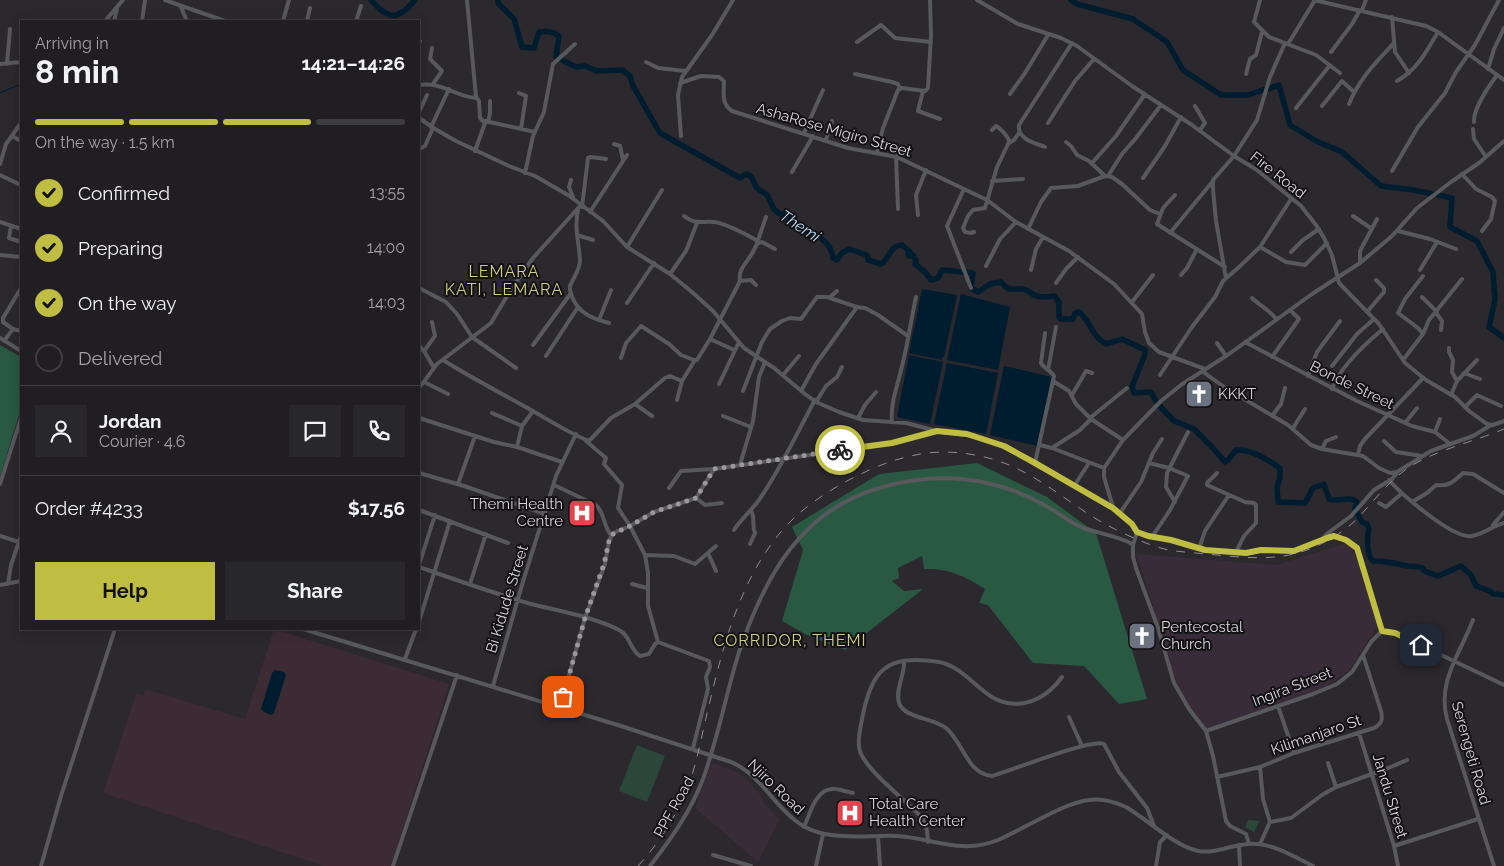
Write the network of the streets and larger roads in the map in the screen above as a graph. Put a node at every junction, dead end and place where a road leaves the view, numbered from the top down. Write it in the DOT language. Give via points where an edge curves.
graph roads {
  1 [pos="123,0"];
  2 [pos="145,0"];
  3 [pos="165,0"];
  4 [pos="180,0"];
  5 [pos="289,0"];
  6 [pos="467,0"];
  7 [pos="733,0"];
  8 [pos="930,0"];
  9 [pos="1260,0"];
  10 [pos="1314,0"];
  11 [pos="1366,0"];
  12 [pos="1500,0"];
  13 [pos="979,1"];
  14 [pos="119,4"];
  15 [pos="1504,4"];
  16 [pos="180,6"];
  17 [pos="361,6"];
  18 [pos="310,8"];
  19 [pos="1361,10"];
  20 [pos="1392,17"];
  21 [pos="106,20"];
  22 [pos="114,20"];
  23 [pos="142,20"];
  24 [pos="187,20"];
  25 [pos="214,20"];
  26 [pos="283,20"];
  27 [pos="307,20"];
  28 [pos="356,20"];
  29 [pos="1504,28"];
  30 [pos="10,29"];
  31 [pos="1262,32"];
  32 [pos="1438,32"];
  33 [pos="1048,34"];
  34 [pos="857,42"];
  35 [pos="931,42"];
  36 [pos="1072,43"];
  37 [pos="1394,43"];
  38 [pos="575,44"];
  39 [pos="1287,44"];
  40 [pos="432,48"];
  41 [pos="1331,52"];
  42 [pos="1469,55"];
  43 [pos="1094,59"];
  44 [pos="20,62"];
  45 [pos="646,62"];
  46 [pos="0,64"];
  47 [pos="7,64"];
  48 [pos="1330,65"];
  49 [pos="1488,69"];
  50 [pos="685,71"];
  51 [pos="1340,73"];
  52 [pos="1409,73"];
  53 [pos="855,74"];
  54 [pos="1246,74"];
  55 [pos="1497,76"];
  56 [pos="1504,80"];
  57 [pos="1397,81"];
  58 [pos="680,83"];
  59 [pos="433,84"];
  60 [pos="420,85"];
  61 [pos="449,89"];
  62 [pos="900,89"];
  63 [pos="823,90"];
  64 [pos="923,91"];
  65 [pos="1354,92"];
  66 [pos="519,93"];
  67 [pos="1010,94"];
  68 [pos="1145,94"];
  69 [pos="426,95"];
  70 [pos="476,98"];
  71 [pos="490,100"];
  72 [pos="1349,104"];
  73 [pos="1161,105"];
  74 [pos="1195,106"];
  75 [pos="1322,106"];
  76 [pos="1296,108"];
  77 [pos="420,110"];
  78 [pos="1181,117"];
  79 [pos="420,119"];
  80 [pos="940,119"];
  81 [pos="486,121"];
  82 [pos="832,121"];
  83 [pos="1474,122"];
  84 [pos="1048,123"];
  85 [pos="20,124"];
  86 [pos="432,128"];
  87 [pos="520,129"];
  88 [pos="1473,129"];
  89 [pos="992,130"];
  90 [pos="1200,130"];
  91 [pos="535,132"];
  92 [pos="804,133"];
  93 [pos="1019,133"];
  94 [pos="12,136"];
  95 [pos="681,136"];
  96 [pos="813,136"];
  97 [pos="20,140"];
  98 [pos="826,140"];
  99 [pos="1504,141"];
  100 [pos="1066,142"];
  101 [pos="1009,143"];
  102 [pos="614,144"];
  103 [pos="1045,147"];
  104 [pos="420,148"];
  105 [pos="475,151"];
  106 [pos="877,153"];
  107 [pos="627,155"];
  108 [pos="896,156"];
  109 [pos="1234,156"];
  110 [pos="1486,157"];
  111 [pos="606,158"];
  112 [pos="623,160"];
  113 [pos="1092,163"];
  114 [pos="0,164"];
  115 [pos="926,170"];
  116 [pos="1392,171"];
  117 [pos="525,172"];
  118 [pos="792,172"];
  119 [pos="1462,174"];
  120 [pos="0,175"];
  121 [pos="1107,176"];
  122 [pos="1143,178"];
  123 [pos="1023,179"];
  124 [pos="571,180"];
  125 [pos="992,181"];
  126 [pos="1213,181"];
  127 [pos="20,185"];
  128 [pos="662,190"];
  129 [pos="964,190"];
  130 [pos="1175,195"];
  131 [pos="574,199"];
  132 [pos="1291,199"];
  133 [pos="987,200"];
  134 [pos="580,207"];
  135 [pos="898,209"];
  136 [pos="590,212"];
  137 [pos="1160,214"];
  138 [pos="918,215"];
  139 [pos="684,216"];
  140 [pos="1353,216"];
  141 [pos="766,217"];
  142 [pos="1377,219"];
  143 [pos="0,222"];
  144 [pos="1016,222"];
  145 [pos="697,223"];
  146 [pos="10,226"];
  147 [pos="20,229"];
  148 [pos="1028,229"];
  149 [pos="1319,229"];
  150 [pos="1372,230"];
  151 [pos="1398,231"];
  152 [pos="1482,231"];
  153 [pos="974,232"];
  154 [pos="1170,232"];
  155 [pos="577,235"];
  156 [pos="1043,238"];
  157 [pos="593,240"];
  158 [pos="20,242"];
  159 [pos="757,242"];
  160 [pos="1437,242"];
  161 [pos="1326,243"];
  162 [pos="627,247"];
  163 [pos="1260,247"];
  164 [pos="775,249"];
  165 [pos="1197,249"];
  166 [pos="1456,249"];
  167 [pos="1291,252"];
  168 [pos="0,255"];
  169 [pos="20,257"];
  170 [pos="1078,257"];
  171 [pos="654,263"];
  172 [pos="1360,263"];
  173 [pos="986,266"];
  174 [pos="1225,267"];
  175 [pos="1031,270"];
  176 [pos="1420,270"];
  177 [pos="670,274"];
  178 [pos="1153,275"];
  179 [pos="1181,275"];
  180 [pos="1422,276"];
  181 [pos="1226,278"];
  182 [pos="1337,278"];
  183 [pos="1462,279"];
  184 [pos="740,280"];
  185 [pos="1376,280"];
  186 [pos="756,284"];
  187 [pos="1056,284"];
  188 [pos="971,288"];
  189 [pos="20,289"];
  190 [pos="420,289"];
  191 [pos="611,290"];
  192 [pos="837,291"];
  193 [pos="571,293"];
  194 [pos="916,297"];
  195 [pos="1422,297"];
  196 [pos="830,298"];
  197 [pos="1252,298"];
  198 [pos="1132,302"];
  199 [pos="627,303"];
  200 [pos="578,307"];
  201 [pos="857,307"];
  202 [pos="1290,310"];
  203 [pos="1367,312"];
  204 [pos="1436,312"];
  205 [pos="719,319"];
  206 [pos="1374,319"];
  207 [pos="599,320"];
  208 [pos="1276,320"];
  209 [pos="1340,321"];
  210 [pos="432,322"];
  211 [pos="609,323"];
  212 [pos="1056,327"];
  213 [pos="13,329"];
  214 [pos="1383,329"];
  215 [pos="1441,330"];
  216 [pos="20,331"];
  217 [pos="1045,333"];
  218 [pos="1423,334"];
  219 [pos="908,336"];
  220 [pos="472,337"];
  221 [pos="710,339"];
  222 [pos="2,340"];
  223 [pos="738,342"];
  224 [pos="1245,342"];
  225 [pos="1217,343"];
  226 [pos="533,345"];
  227 [pos="420,347"];
  228 [pos="1449,348"];
  229 [pos="20,350"];
  230 [pos="734,350"];
  231 [pos="424,351"];
  232 [pos="546,356"];
  233 [pos="758,356"];
  234 [pos="799,356"];
  235 [pos="1226,356"];
  236 [pos="1272,357"];
  237 [pos="621,358"];
  238 [pos="1173,358"];
  239 [pos="443,360"];
  240 [pos="695,360"];
  241 [pos="1403,360"];
  242 [pos="1477,360"];
  243 [pos="766,362"];
  244 [pos="1332,366"];
  245 [pos="842,367"];
  246 [pos="434,368"];
  247 [pos="516,368"];
  248 [pos="1048,370"];
  249 [pos="1203,370"];
  250 [pos="1092,373"];
  251 [pos="1464,373"];
  252 [pos="783,375"];
  253 [pos="1160,375"];
  254 [pos="1308,376"];
  255 [pos="1423,378"];
  256 [pos="1480,379"];
  257 [pos="682,381"];
  258 [pos="1053,381"];
  259 [pos="1457,381"];
  260 [pos="424,382"];
  261 [pos="719,384"];
  262 [pos="420,386"];
  263 [pos="1128,388"];
  264 [pos="1285,388"];
  265 [pos="1332,389"];
  266 [pos="743,391"];
  267 [pos="801,391"];
  268 [pos="876,392"];
  269 [pos="448,394"];
  270 [pos="1072,395"];
  271 [pos="1452,395"];
  272 [pos="677,400"];
  273 [pos="816,401"];
  274 [pos="635,404"];
  275 [pos="1501,406"];
  276 [pos="1465,407"];
  277 [pos="1417,408"];
  278 [pos="1305,410"];
  279 [pos="533,412"];
  280 [pos="492,413"];
  281 [pos="1387,415"];
  282 [pos="652,416"];
  283 [pos="723,416"];
  284 [pos="1272,416"];
  285 [pos="420,418"];
  286 [pos="858,418"];
  287 [pos="1090,418"];
  288 [pos="1440,419"];
  289 [pos="1504,421"];
  290 [pos="20,422"];
  291 [pos="892,422"];
  292 [pos="1405,423"];
  293 [pos="1491,425"];
  294 [pos="522,426"];
  295 [pos="751,427"];
  296 [pos="1293,428"];
  297 [pos="937,431"];
  298 [pos="17,432"];
  299 [pos="1188,432"];
  300 [pos="1435,432"];
  301 [pos="20,434"];
  302 [pos="576,434"];
  303 [pos="475,436"];
  304 [pos="1336,437"];
  305 [pos="1162,439"];
  306 [pos="586,440"];
  307 [pos="1123,440"];
  308 [pos="1384,441"];
  309 [pos="1450,444"];
  310 [pos="1040,445"];
  311 [pos="517,447"];
  312 [pos="1052,448"];
  313 [pos="1322,449"];
  314 [pos="1358,456"];
  315 [pos="1422,456"];
  316 [pos="783,459"];
  317 [pos="562,462"];
  318 [pos="1035,463"];
  319 [pos="1090,463"];
  320 [pos="1150,464"];
  321 [pos="740,465"];
  322 [pos="1104,468"];
  323 [pos="1169,468"];
  324 [pos="714,469"];
  325 [pos="1397,472"];
  326 [pos="420,473"];
  327 [pos="1217,473"];
  328 [pos="1389,480"];
  329 [pos="0,484"];
  330 [pos="458,484"];
  331 [pos="554,485"];
  332 [pos="1074,486"];
  333 [pos="669,488"];
  334 [pos="1504,493"];
  335 [pos="1401,494"];
  336 [pos="1229,495"];
  337 [pos="696,498"];
  338 [pos="1175,502"];
  339 [pos="1412,502"];
  340 [pos="722,503"];
  341 [pos="1379,503"];
  342 [pos="1113,508"];
  343 [pos="420,510"];
  344 [pos="752,510"];
  345 [pos="1504,512"];
  346 [pos="1120,513"];
  347 [pos="545,514"];
  348 [pos="435,515"];
  349 [pos="450,521"];
  350 [pos="1504,523"];
  351 [pos="630,526"];
  352 [pos="1492,527"];
  353 [pos="734,530"];
  354 [pos="1137,532"];
  355 [pos="486,534"];
  356 [pos="611,535"];
  357 [pos="0,536"];
  358 [pos="1152,537"];
  359 [pos="20,538"];
  360 [pos="1323,539"];
  361 [pos="18,542"];
  362 [pos="508,543"];
  363 [pos="750,544"];
  364 [pos="1132,545"];
  365 [pos="716,546"];
  366 [pos="1199,549"];
  367 [pos="1236,552"];
  368 [pos="708,553"];
  369 [pos="645,555"];
  370 [pos="420,563"];
  371 [pos="420,566"];
  372 [pos="716,571"];
  373 [pos="434,573"];
  374 [pos="20,580"];
  375 [pos="8,584"];
  376 [pos="470,584"];
  377 [pos="632,584"];
  378 [pos="0,585"];
  379 [pos="647,588"];
  380 [pos="518,600"];
  381 [pos="585,618"];
  382 [pos="420,619"];
  383 [pos="1473,620"];
  384 [pos="115,630"];
  385 [pos="306,630"];
  386 [pos="325,630"];
  387 [pos="416,630"];
  388 [pos="1382,631"];
  389 [pos="324,635"];
  390 [pos="658,642"];
  391 [pos="1363,655"];
  392 [pos="405,659"];
  393 [pos="904,661"];
  394 [pos="1454,661"];
  395 [pos="457,676"];
  396 [pos="1062,678"];
  397 [pos="1504,685"];
  398 [pos="493,686"];
  399 [pos="1278,706"];
  400 [pos="560,707"];
  401 [pos="1069,717"];
  402 [pos="1206,731"];
  403 [pos="1359,733"];
  404 [pos="1082,746"];
  405 [pos="693,748"];
  406 [pos="1294,753"];
  407 [pos="710,755"];
  408 [pos="1407,760"];
  409 [pos="1328,763"];
  410 [pos="1260,767"];
  411 [pos="1372,775"];
  412 [pos="1217,777"];
  413 [pos="1336,787"];
  414 [pos="852,793"];
  415 [pos="1478,819"];
  416 [pos="1270,822"];
  417 [pos="1154,826"];
  418 [pos="804,827"];
  419 [pos="823,834"];
  420 [pos="1167,835"];
  421 [pos="878,836"];
  422 [pos="928,842"];
  423 [pos="1249,844"];
  424 [pos="1260,844"];
  425 [pos="1239,845"];
  426 [pos="1394,846"];
  427 [pos="713,855"];
  428 [pos="41,866"];
  429 [pos="393,866"];
  430 [pos="650,866"];
  431 [pos="751,866"];
  432 [pos="816,866"];
  433 [pos="880,866"];
  434 [pos="1156,866"];
  435 [pos="1240,866"];
  436 [pos="1313,866"];
  437 [pos="1398,866"];
  438 [pos="1494,866"];
  1 -- 14 [label="street"];
  2 -- 23 [label="street"];
  3 -- 16 [label="street"];
  4 -- 16 [label="street"];
  5 -- 26 [label="street"];
  6 -- 70 [label="street"];
  7 -- 50 [label="street" via="703,49"];
  8 -- 35 [label="street"];
  9 -- 31 [label="street" via="1254,22"];
  10 -- 19 [label="street"];
  10 -- 39 [label="street"];
  11 -- 19 [label="street"];
  12 -- 15 [label="street"];
  12 -- 42 [label="street"];
  13 -- 33 [label="street, Fire Road" via="1014,22"];
  14 -- 21 [label="street"];
  14 -- 22 [label="street"];
  16 -- 24 [label="street"];
  16 -- 25 [label="street"];
  17 -- 28 [label="street"];
  18 -- 27 [label="street"];
  19 -- 20 [label="street"];
  19 -- 41 [label="street"];
  20 -- 32 [label="street" via="1422,24"];
  20 -- 37 [label="street"];
  29 -- 49 [label="street"];
  30 -- 47 [label="street"];
  31 -- 39 [label="street"];
  31 -- 54 [label="street" via="1256,55 1250,59"];
  32 -- 42 [label="street"];
  32 -- 52 [label="street" via="1421,61"];
  33 -- 36 [label="street, Fire Road"];
  33 -- 67 [label="street"];
  34 -- 35 [label="street" via="880,25 895,38"];
  35 -- 64 [label="street" via="929,85"];
  36 -- 43 [label="street, Fire Road"];
  36 -- 93 [label="street" via="1019,125"];
  37 -- 52 [label="street" via="1396,55"];
  37 -- 65 [label="street" via="1371,67"];
  38 -- 91 [label="street" via="553,64 544,112"];
  39 -- 48 [label="street" via="1316,55"];
  39 -- 109 [label="street" via="1270,77 1257,120"];
  40 -- 59 [label="street" via="430,59 442,70"];
  42 -- 49 [label="street"];
  42 -- 116 [label="street" via="1440,100 1416,129"];
  43 -- 68 [label="street, Fire Road"];
  43 -- 84 [label="street"];
  44 -- 47 [label="street"];
  45 -- 50 [label="street" via="658,68"];
  46 -- 47 [label="street"];
  48 -- 51 [label="street"];
  48 -- 76 [label="street"];
  49 -- 55 [label="street"];
  50 -- 58 [label="street"];
  52 -- 57 [label="street"];
  53 -- 62 [label="street" via="892,82"];
  55 -- 56 [label="street"];
  55 -- 83 [label="street" via="1476,109"];
  58 -- 92 [label="street, AshaRose Migiro Street" via="701,76 721,78 727,108"];
  58 -- 95 [label="street"];
  59 -- 60 [label="street"];
  59 -- 61 [label="street"];
  61 -- 70 [label="street"];
  61 -- 86 [label="street"];
  62 -- 64 [label="street"];
  62 -- 106 [label="street" via="885,121"];
  63 -- 92 [label="street"];
  64 -- 80 [label="street" via="918,111"];
  65 -- 72 [label="street"];
  65 -- 75 [label="street" via="1341,81"];
  66 -- 87 [label="street" via="526,96"];
  68 -- 73 [label="street, Fire Road"];
  68 -- 113 [label="street" via="1116,136"];
  69 -- 77 [label="street"];
  70 -- 81 [label="street" via="480,118"];
  71 -- 81 [label="street"];
  73 -- 78 [label="street, Fire Road"];
  73 -- 121 [label="street"];
  74 -- 90 [label="street" via="1205,123"];
  78 -- 90 [label="street, Fire Road"];
  78 -- 122 [label="street"];
  79 -- 86 [label="street"];
  81 -- 87 [label="street"];
  81 -- 105 [label="street"];
  82 -- 98 [label="street"];
  85 -- 94 [label="street"];
  86 -- 104 [label="street" via="425,146"];
  86 -- 105 [label="street"];
  87 -- 91 [label="street"];
  88 -- 110 [label="street" via="1474,139"];
  89 -- 101 [label="street" via="996,126 1000,128"];
  90 -- 109 [label="street, Fire Road"];
  91 -- 117 [label="street"];
  92 -- 96 [label="street, AshaRose Migiro Street"];
  93 -- 101 [label="street"];
  93 -- 103 [label="street"];
  94 -- 97 [label="street"];
  94 -- 114 [label="street" via="4,148"];
  96 -- 98 [label="street, AshaRose Migiro Street"];
  96 -- 118 [label="street"];
  98 -- 106 [label="street, AshaRose Migiro Street"];
  99 -- 110 [label="street"];
  100 -- 113 [label="street"];
  101 -- 125 [label="street"];
  102 -- 112 [label="street" via="620,146"];
  105 -- 117 [label="street"];
  106 -- 108 [label="street, AshaRose Migiro Street"];
  107 -- 112 [label="street"];
  108 -- 115 [label="street, AshaRose Migiro Street"];
  108 -- 135 [label="street"];
  109 -- 126 [label="street"];
  109 -- 132 [label="street, Fire Road" via="1257,170"];
  110 -- 119 [label="street"];
  111 -- 134 [label="street" via="588,158"];
  112 -- 136 [label="street"];
  113 -- 121 [label="street"];
  115 -- 129 [label="street, AshaRose Migiro Street"];
  115 -- 138 [label="street" via="916,196"];
  117 -- 131 [label="street"];
  119 -- 151 [label="street" via="1417,208"];
  119 -- 152 [label="street" via="1476,189 1495,201 1491,219"];
  120 -- 127 [label="street"];
  121 -- 137 [label="street" via="1122,184 1150,210"];
  121 -- 148 [label="street" via="1078,186 1051,188"];
  123 -- 125 [label="street"];
  124 -- 131 [label="street" via="570,191"];
  125 -- 133 [label="street"];
  126 -- 154 [label="street"];
  126 -- 174 [label="street" via="1216,221"];
  128 -- 162 [label="street"];
  129 -- 133 [label="street, AshaRose Migiro Street"];
  129 -- 188 [label="street" via="948,226"];
  130 -- 137 [label="street"];
  131 -- 134 [label="street"];
  132 -- 149 [label="street, Fire Road" via="1304,209"];
  132 -- 163 [label="street"];
  133 -- 144 [label="street, AshaRose Migiro Street"];
  133 -- 153 [label="street" via="985,208 973,210 964,223 963,231"];
  134 -- 136 [label="street"];
  134 -- 155 [label="street"];
  134 -- 220 [label="street" via="534,258 491,323"];
  136 -- 162 [label="street"];
  137 -- 154 [label="street" via="1157,224"];
  139 -- 145 [label="street"];
  140 -- 150 [label="street"];
  141 -- 159 [label="street"];
  142 -- 150 [label="street"];
  143 -- 146 [label="street"];
  144 -- 148 [label="street, AshaRose Migiro Street"];
  144 -- 173 [label="street" via="1000,239"];
  145 -- 159 [label="street" via="720,223 740,230"];
  145 -- 177 [label="street" via="686,251"];
  146 -- 147 [label="street"];
  146 -- 158 [label="street" via="9,238"];
  148 -- 156 [label="street, AshaRose Migiro Street"];
  149 -- 161 [label="street, Fire Road"];
  149 -- 167 [label="street"];
  150 -- 172 [label="street" via="1360,251"];
  151 -- 160 [label="street"];
  151 -- 172 [label="street"];
  154 -- 165 [label="street"];
  155 -- 157 [label="street"];
  155 -- 193 [label="street" via="580,264"];
  156 -- 170 [label="street, AshaRose Migiro Street"];
  156 -- 175 [label="street" via="1036,249"];
  159 -- 164 [label="street"];
  159 -- 184 [label="street" via="742,268"];
  160 -- 166 [label="street"];
  160 -- 176 [label="street"];
  161 -- 163 [label="street" via="1305,265 1286,262"];
  161 -- 182 [label="street, Fire Road"];
  162 -- 171 [label="street"];
  163 -- 181 [label="street"];
  165 -- 174 [label="street"];
  165 -- 179 [label="street"];
  168 -- 169 [label="street"];
  170 -- 187 [label="street"];
  170 -- 198 [label="street, AshaRose Migiro Street"];
  171 -- 177 [label="street"];
  171 -- 199 [label="street"];
  172 -- 182 [label="street"];
  174 -- 181 [label="street"];
  177 -- 205 [label="street"];
  178 -- 198 [label="street"];
  180 -- 218 [label="street" via="1398,313"];
  181 -- 238 [label="street"];
  182 -- 202 [label="street"];
  182 -- 203 [label="street, Fire Road"];
  183 -- 204 [label="street"];
  184 -- 186 [label="street" via="751,280"];
  184 -- 205 [label="street"];
  185 -- 203 [label="street" via="1384,292"];
  189 -- 213 [label="street" via="3,318 3,322"];
  190 -- 220 [label="street" via="446,302"];
  191 -- 207 [label="street"];
  192 -- 196 [label="street"];
  193 -- 200 [label="street"];
  193 -- 226 [label="street"];
  194 -- 219 [label="street"];
  195 -- 204 [label="street"];
  196 -- 201 [label="street"];
  196 -- 233 [label="street" via="817,297 801,319 790,318 773,326 764,338"];
  197 -- 208 [label="street"];
  198 -- 238 [label="street, AshaRose Migiro Street" via="1142,314 1150,344"];
  200 -- 207 [label="street" via="586,315"];
  200 -- 232 [label="street"];
  201 -- 219 [label="street" via="874,313"];
  201 -- 267 [label="street"];
  202 -- 208 [label="street"];
  202 -- 236 [label="street" via="1299,319"];
  203 -- 206 [label="street, Fire Road"];
  204 -- 215 [label="street" via="1442,320"];
  204 -- 218 [label="street" via="1426,324"];
  205 -- 221 [label="street"];
  205 -- 223 [label="street"];
  206 -- 214 [label="street, Fire Road"];
  206 -- 244 [label="street" via="1357,334"];
  207 -- 211 [label="street"];
  208 -- 224 [label="street"];
  209 -- 254 [label="street" via="1318,352"];
  210 -- 231 [label="street" via="435,336"];
  212 -- 248 [label="street"];
  213 -- 216 [label="street"];
  213 -- 222 [label="street"];
  214 -- 241 [label="street, Fire Road"];
  214 -- 265 [label="street" via="1338,375"];
  217 -- 248 [label="street" via="1041,363"];
  218 -- 241 [label="street"];
  219 -- 291 [label="street" via="891,411"];
  220 -- 239 [label="street"];
  220 -- 247 [label="street"];
  221 -- 230 [label="street"];
  221 -- 240 [label="street"];
  222 -- 229 [label="street"];
  223 -- 230 [label="street"];
  223 -- 233 [label="street"];
  224 -- 235 [label="street"];
  224 -- 236 [label="street, Bonde Street"];
  225 -- 235 [label="street"];
  227 -- 231 [label="street"];
  228 -- 259 [label="street" via="1452,372"];
  230 -- 261 [label="street"];
  231 -- 246 [label="street"];
  233 -- 243 [label="street"];
  233 -- 266 [label="street"];
  234 -- 252 [label="street"];
  235 -- 249 [label="street"];
  236 -- 254 [label="street, Bonde Street"];
  237 -- 240 [label="street" via="626,343 641,326 681,355"];
  238 -- 249 [label="street, AshaRose Migiro Street"];
  238 -- 253 [label="street"];
  239 -- 246 [label="street"];
  239 -- 279 [label="street"];
  240 -- 257 [label="street"];
  241 -- 255 [label="street, Fire Road"];
  242 -- 251 [label="street"];
  243 -- 252 [label="street"];
  243 -- 295 [label="street" via="759,377"];
  245 -- 273 [label="street"];
  246 -- 260 [label="street"];
  248 -- 258 [label="street" via="1053,374"];
  249 -- 284 [label="street, AshaRose Migiro Street"];
  249 -- 307 [label="street" via="1161,401"];
  250 -- 270 [label="street" via="1086,371"];
  251 -- 256 [label="street"];
  251 -- 259 [label="street"];
  252 -- 267 [label="street"];
  254 -- 265 [label="street, Bonde Street"];
  255 -- 271 [label="street, Fire Road"];
  255 -- 281 [label="street"];
  257 -- 272 [label="street"];
  257 -- 274 [label="street" via="667,376"];
  258 -- 270 [label="street"];
  258 -- 310 [label="street"];
  259 -- 271 [label="street"];
  260 -- 262 [label="street"];
  260 -- 269 [label="street"];
  263 -- 287 [label="street"];
  264 -- 284 [label="street" via="1281,404"];
  265 -- 281 [label="street, Bonde Street"];
  267 -- 273 [label="street"];
  268 -- 286 [label="street"];
  270 -- 287 [label="street"];
  271 -- 276 [label="street, Fire Road"];
  273 -- 286 [label="street"];
  273 -- 316 [label="street"];
  274 -- 282 [label="street"];
  274 -- 306 [label="street" via="611,418 591,441"];
  275 -- 276 [label="street" via="1477,395"];
  276 -- 293 [label="street, Fire Road"];
  277 -- 292 [label="street"];
  278 -- 296 [label="street"];
  279 -- 294 [label="street"];
  279 -- 302 [label="street"];
  280 -- 294 [label="street"];
  281 -- 292 [label="street, Bonde Street"];
  281 -- 314 [label="street" via="1362,443"];
  283 -- 295 [label="street"];
  284 -- 296 [label="street, AshaRose Migiro Street"];
  285 -- 303 [label="street"];
  286 -- 291 [label="street"];
  287 -- 307 [label="street"];
  287 -- 312 [label="street" via="1080,430"];
  288 -- 300 [label="street"];
  289 -- 293 [label="street"];
  290 -- 298 [label="street"];
  291 -- 297 [label="street"];
  292 -- 300 [label="street, Bonde Street"];
  293 -- 309 [label="street" via="1474,436"];
  294 -- 311 [label="street"];
  295 -- 321 [label="street"];
  296 -- 313 [label="street, AshaRose Migiro Street" via="1308,443"];
  297 -- 316 [label="street" via="892,443"];
  297 -- 318 [label="street" via="979,437"];
  298 -- 301 [label="street"];
  298 -- 329 [label="street"];
  299 -- 323 [label="street"];
  300 -- 309 [label="street, Bonde Street"];
  302 -- 306 [label="street"];
  302 -- 317 [label="street, Bi Kidude Street"];
  303 -- 311 [label="street"];
  303 -- 330 [label="street"];
  304 -- 313 [label="street" via="1326,441"];
  305 -- 320 [label="street"];
  306 -- 351 [label="street" via="606,458 605,464 620,481 622,488 618,508"];
  307 -- 322 [label="street"];
  308 -- 315 [label="street" via="1396,452"];
  309 -- 315 [label="street"];
  310 -- 312 [label="street"];
  310 -- 318 [label="street"];
  311 -- 317 [label="street"];
  312 -- 319 [label="street"];
  313 -- 314 [label="street"];
  314 -- 325 [label="street" via="1383,470"];
  315 -- 325 [label="street"];
  316 -- 321 [label="street"];
  316 -- 344 [label="street"];
  317 -- 331 [label="street, Bi Kidude Street"];
  318 -- 332 [label="street"];
  319 -- 322 [label="street"];
  319 -- 332 [label="street"];
  320 -- 323 [label="street"];
  320 -- 346 [label="street"];
  321 -- 324 [label="street"];
  322 -- 342 [label="street"];
  323 -- 338 [label="street" via="1166,487"];
  323 -- 338 [label="street" via="1188,476"];
  324 -- 333 [label="street" via="681,471"];
  324 -- 337 [label="street"];
  325 -- 328 [label="street"];
  326 -- 330 [label="street"];
  327 -- 336 [label="street" via="1207,485"];
  328 -- 335 [label="street"];
  328 -- 360 [label="street" via="1374,490 1360,508"];
  330 -- 347 [label="street"];
  331 -- 347 [label="street, Bi Kidude Street"];
  331 -- 356 [label="street" via="596,505"];
  332 -- 342 [label="street"];
  334 -- 339 [label="street" via="1473,474 1463,473 1454,482 1436,485"];
  335 -- 339 [label="street"];
  335 -- 341 [label="street" via="1386,507"];
  336 -- 366 [label="street" via="1203,535"];
  336 -- 367 [label="street" via="1256,506 1256,523"];
  337 -- 340 [label="street" via="705,505"];
  337 -- 351 [label="street" via="654,512"];
  338 -- 358 [label="street"];
  339 -- 352 [label="street" via="1424,514 1466,536"];
  342 -- 346 [label="street"];
  343 -- 348 [label="street"];
  344 -- 353 [label="street"];
  344 -- 363 [label="street" via="755,533"];
  345 -- 352 [label="street"];
  346 -- 354 [label="street"];
  347 -- 380 [label="street, Bi Kidude Street"];
  348 -- 349 [label="street"];
  348 -- 370 [label="street"];
  349 -- 355 [label="street"];
  349 -- 373 [label="street"];
  350 -- 352 [label="street"];
  351 -- 356 [label="street"];
  351 -- 369 [label="street"];
  354 -- 358 [label="street"];
  354 -- 364 [label="street"];
  355 -- 362 [label="street"];
  355 -- 376 [label="street"];
  356 -- 381 [label="street"];
  357 -- 361 [label="street"];
  358 -- 366 [label="street"];
  359 -- 361 [label="street"];
  360 -- 367 [label="street" via="1294,551"];
  360 -- 388 [label="street" via="1334,536 1357,548"];
  361 -- 375 [label="street"];
  364 -- 402 [label="street" via="1136,568 1174,683"];
  364 -- 407 [label="street, PPF Road" via="1072,523 1021,494 984,483 948,478 920,479 890,485 841,503 814,522 795,541 760,598 739,653"];
  365 -- 368 [label="street"];
  366 -- 367 [label="street"];
  368 -- 369 [label="street" via="695,564 674,556"];
  368 -- 372 [label="street"];
  369 -- 379 [label="street"];
  371 -- 373 [label="street"];
  373 -- 376 [label="street"];
  373 -- 382 [label="street"];
  374 -- 375 [label="street"];
  375 -- 378 [label="street"];
  376 -- 380 [label="street"];
  377 -- 379 [label="street"];
  379 -- 390 [label="street" via="648,606"];
  380 -- 381 [label="street"];
  380 -- 398 [label="street, Bi Kidude Street"];
  381 -- 390 [label="street" via="620,630 640,656 649,654"];
  381 -- 400 [label="street"];
  383 -- 394 [label="street, Serengeti Road"];
  384 -- 428 [label="street"];
  385 -- 389 [label="street, Njiro Road"];
  386 -- 389 [label="street"];
  387 -- 392 [label="street"];
  388 -- 391 [label="street, Ingira Street"];
  388 -- 394 [label="street" via="1395,633"];
  389 -- 392 [label="street, Njiro Road"];
  390 -- 405 [label="street" via="710,662 706,677 708,689"];
  391 -- 399 [label="street, Ingira Street" via="1352,672 1337,684"];
  391 -- 403 [label="street, Kilimanjaro St" via="1382,719 1374,728"];
  392 -- 395 [label="street, Njiro Road"];
  393 -- 396 [label="street" via="944,663 1008,703 1040,699"];
  393 -- 404 [label="street" via="899,704 912,715 936,722 952,733 979,773 992,776"];
  393 -- 422 [label="street" via="894,662 885,668 869,688 860,727 860,748 871,768 923,819"];
  394 -- 397 [label="street"];
  394 -- 415 [label="street, Serengeti Road" via="1444,689 1445,711"];
  395 -- 398 [label="street, Njiro Road"];
  395 -- 429 [label="street"];
  398 -- 400 [label="street, Njiro Road"];
  399 -- 402 [label="street, Ingira Street"];
  399 -- 406 [label="street"];
  400 -- 405 [label="street, Njiro Road"];
  401 -- 404 [label="street"];
  402 -- 412 [label="street"];
  403 -- 406 [label="street, Kilimanjaro St"];
  403 -- 411 [label="street, Jandu Street"];
  404 -- 417 [label="street" via="1104,744 1118,772 1147,808"];
  405 -- 407 [label="street, Njiro Road"];
  406 -- 410 [label="street, Kilimanjaro St"];
  407 -- 418 [label="street, Njiro Road" via="743,768 784,812"];
  407 -- 430 [label="street, PPF Road" via="689,809"];
  408 -- 411 [label="street"];
  409 -- 413 [label="street"];
  410 -- 412 [label="street, Kilimanjaro St"];
  410 -- 416 [label="street"];
  411 -- 413 [label="street"];
  411 -- 426 [label="street, Jandu Street"];
  412 -- 423 [label="street" via="1226,821 1246,834"];
  413 -- 416 [label="street" via="1291,818"];
  414 -- 418 [label="street" via="833,788 820,794"];
  415 -- 426 [label="street"];
  415 -- 438 [label="street, Serengeti Road"];
  416 -- 424 [label="street"];
  417 -- 420 [label="street, Njiro Road"];
  417 -- 422 [label="street, Njiro Road" via="1118,804 1087,800 997,841 965,846"];
  418 -- 419 [label="street, Njiro Road"];
  419 -- 421 [label="street, Njiro Road"];
  419 -- 432 [label="street"];
  420 -- 425 [label="street, Njiro Road" via="1198,851 1212,852"];
  420 -- 434 [label="street" via="1160,842"];
  421 -- 422 [label="street, Njiro Road" via="899,836"];
  421 -- 433 [label="street"];
  423 -- 424 [label="street, Njiro Road"];
  423 -- 425 [label="street, Njiro Road"];
  424 -- 436 [label="street, Njiro Road"];
  425 -- 435 [label="street"];
  426 -- 437 [label="street, Jandu Street"];
  427 -- 431 [label="street"];
}
